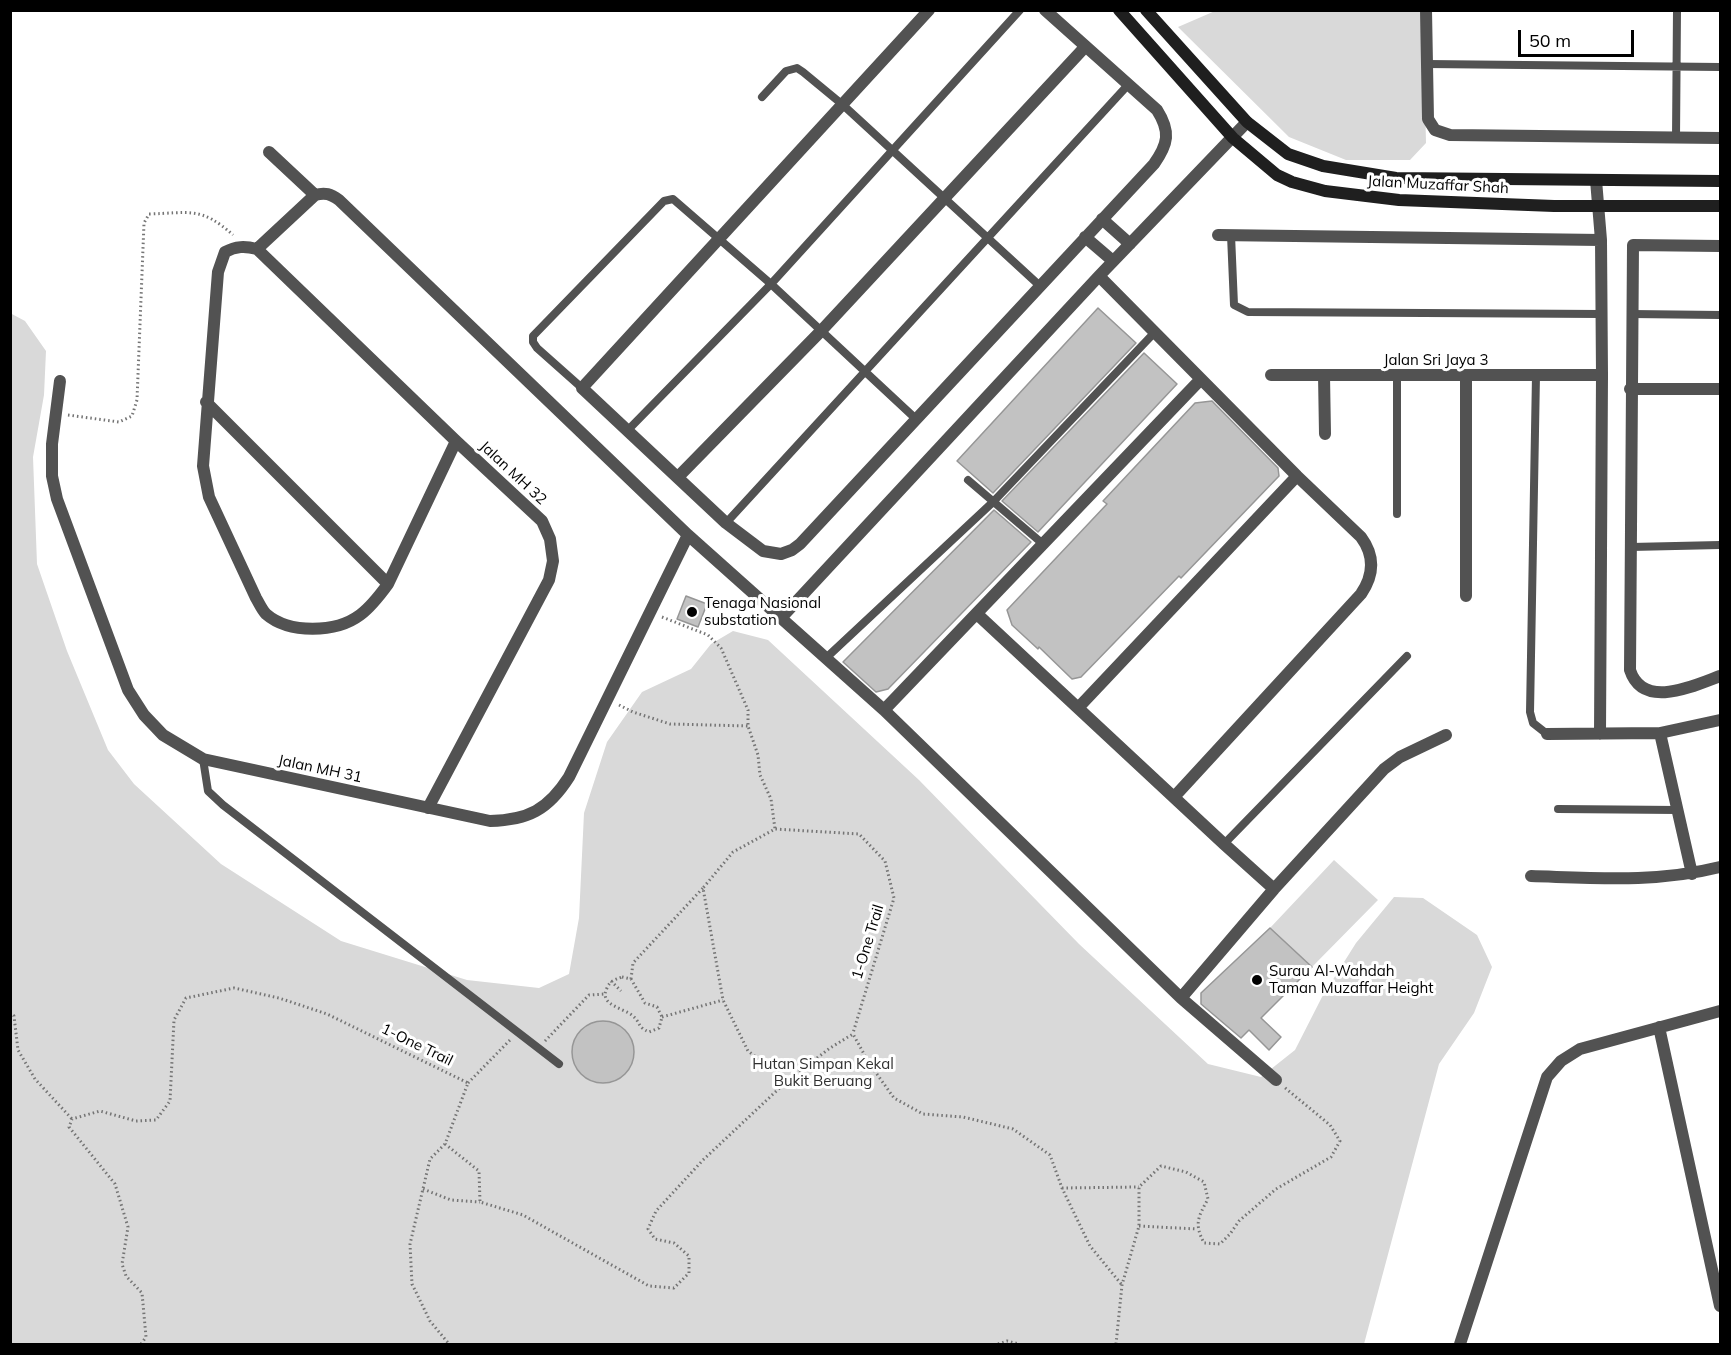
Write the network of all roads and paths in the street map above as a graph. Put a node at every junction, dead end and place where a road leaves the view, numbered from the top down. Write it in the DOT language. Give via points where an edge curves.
graph roads {
  1 [pos="929,10"];
  2 [pos="1020,10"];
  3 [pos="1045,10"];
  4 [pos="1119,10"];
  5 [pos="1146,10"];
  6 [pos="1426,10"];
  7 [pos="1677,10"];
  8 [pos="1085,47"];
  9 [pos="1427,64"];
  10 [pos="1677,66"];
  11 [pos="1720,66"];
  12 [pos="1127,86"];
  13 [pos="762,97"];
  14 [pos="843,105"];
  15 [pos="1247,122"];
  16 [pos="1233,138"];
  17 [pos="1676,138"];
  18 [pos="1720,138"];
  19 [pos="269,152"];
  20 [pos="892,152"];
  21 [pos="1596,180"];
  22 [pos="1720,181"];
  23 [pos="315,195"];
  24 [pos="944,200"];
  25 [pos="1598,206"];
  26 [pos="1720,206"];
  27 [pos="1102,219"];
  28 [pos="1225,235"];
  29 [pos="1085,237"];
  30 [pos="719,238"];
  31 [pos="987,238"];
  32 [pos="1601,240"];
  33 [pos="1130,244"];
  34 [pos="1720,246"];
  35 [pos="251,248"];
  36 [pos="1113,261"];
  37 [pos="1099,276"];
  38 [pos="771,284"];
  39 [pos="1040,286"];
  40 [pos="1601,314"];
  41 [pos="1631,314"];
  42 [pos="1720,315"];
  43 [pos="821,331"];
  44 [pos="1155,332"];
  45 [pos="866,371"];
  46 [pos="1271,375"];
  47 [pos="1324,375"];
  48 [pos="1397,375"];
  49 [pos="1466,375"];
  50 [pos="1536,375"];
  51 [pos="1602,375"];
  52 [pos="1201,379"];
  53 [pos="60,381"];
  54 [pos="582,388"];
  55 [pos="1720,388"];
  56 [pos="1630,389"];
  57 [pos="206,402"];
  58 [pos="56,414"];
  59 [pos="916,419"];
  60 [pos="628,430"];
  61 [pos="1325,434"];
  62 [pos="456,441"];
  63 [pos="1297,476"];
  64 [pos="678,477"];
  65 [pos="968,480"];
  66 [pos="993,502"];
  67 [pos="1397,514"];
  68 [pos="726,523"];
  69 [pos="688,535"];
  70 [pos="1043,544"];
  71 [pos="1720,545"];
  72 [pos="1631,547"];
  73 [pos="388,584"];
  74 [pos="1466,596"];
  75 [pos="649,612"];
  76 [pos="977,614"];
  77 [pos="782,617"];
  78 [pos="1407,656"];
  79 [pos="826,658"];
  80 [pos="1720,676"];
  81 [pos="607,698"];
  82 [pos="1078,708"];
  83 [pos="884,710"];
  84 [pos="1720,720"];
  85 [pos="748,726"];
  86 [pos="1660,733"];
  87 [pos="1547,734"];
  88 [pos="1600,734"];
  89 [pos="1446,735"];
  90 [pos="202,759"];
  91 [pos="1175,796"];
  92 [pos="428,808"];
  93 [pos="1558,809"];
  94 [pos="1677,810"];
  95 [pos="775,829"];
  96 [pos="1224,844"];
  97 [pos="1720,867"];
  98 [pos="1692,874"];
  99 [pos="1531,876"];
  100 [pos="703,888"];
  101 [pos="1274,889"];
  102 [pos="630,979"];
  103 [pos="611,981"];
  104 [pos="621,991"];
  105 [pos="605,994"];
  106 [pos="1181,998"];
  107 [pos="723,1000"];
  108 [pos="1720,1011"];
  109 [pos="10,1012"];
  110 [pos="662,1017"];
  111 [pos="1659,1028"];
  112 [pos="518,1032"];
  113 [pos="853,1034"];
  114 [pos="539,1048"];
  115 [pos="559,1064"];
  116 [pos="1276,1080"];
  117 [pos="787,1081"];
  118 [pos="468,1083"];
  119 [pos="72,1119"];
  120 [pos="445,1144"];
  121 [pos="1139,1187"];
  122 [pos="1062,1188"];
  123 [pos="423,1189"];
  124 [pos="480,1202"];
  125 [pos="1139,1226"];
  126 [pos="1197,1229"];
  127 [pos="1122,1285"];
  128 [pos="1720,1306"];
  129 [pos="141,1344"];
  130 [pos="449,1344"];
  131 [pos="998,1344"];
  132 [pos="1019,1344"];
  133 [pos="1116,1344"];
  134 [pos="1460,1344"];
  1 -- 14 [label="street"];
  2 -- 20 [label="lane"];
  3 -- 8 [label="street"];
  4 -- 16 [label="main road, Jalan Muzaffar Shah"];
  5 -- 15 [label="main road, Jalan Muzaffar Shah"];
  6 -- 9 [label="street"];
  7 -- 10 [label="lane"];
  8 -- 12 [label="street"];
  8 -- 24 [label="street"];
  9 -- 10 [label="lane"];
  9 -- 17 [label="street" via="1428,119 1435,130 1450,135"];
  10 -- 11 [label="lane"];
  10 -- 17 [label="lane"];
  12 -- 27 [label="street" via="1156,110 1163,120 1166,141 1154,164"];
  12 -- 31 [label="lane"];
  13 -- 14 [label="lane" via="786,71 796,68"];
  14 -- 20 [label="lane"];
  14 -- 30 [label="street"];
  15 -- 16 [label="street"];
  15 -- 21 [label="main road, Jalan Muzaffar Shah" via="1288,154 1323,166 1396,178"];
  16 -- 25 [label="main road, Jalan Muzaffar Shah" via="1277,175 1325,191 1399,200"];
  16 -- 33 [label="street"];
  17 -- 18 [label="street"];
  19 -- 23 [label="street"];
  20 -- 24 [label="lane"];
  20 -- 38 [label="lane"];
  21 -- 22 [label="main road, Jalan Muzaffar Shah"];
  21 -- 25 [label="street"];
  23 -- 35 [label="street"];
  23 -- 69 [label="street" via="332,195 339,200"];
  24 -- 31 [label="lane"];
  24 -- 43 [label="street"];
  25 -- 26 [label="main road, Jalan Muzaffar Shah"];
  25 -- 32 [label="street"];
  27 -- 29 [label="street"];
  27 -- 33 [label="street"];
  28 -- 32 [label="street"];
  28 -- 40 [label="lane" via="1234,305 1248,312"];
  29 -- 36 [label="street"];
  29 -- 39 [label="street"];
  30 -- 38 [label="lane"];
  30 -- 54 [label="street"];
  30 -- 54 [label="lane" via="673,199 664,201 537,330 533,342 537,348"];
  31 -- 39 [label="lane"];
  31 -- 45 [label="lane"];
  32 -- 40 [label="street"];
  33 -- 36 [label="street"];
  34 -- 41 [label="street" via="1633,245"];
  35 -- 57 [label="street" via="233,247 225,252 218,272"];
  35 -- 58 [label="path" via="199,212 148,214 144,223 137,400 132,416 119,422"];
  35 -- 62 [label="street, Jalan MH 32"];
  36 -- 37 [label="street"];
  37 -- 44 [label="street"];
  37 -- 77 [label="street"];
  38 -- 43 [label="lane"];
  38 -- 60 [label="lane"];
  39 -- 59 [label="street"];
  40 -- 51 [label="street"];
  41 -- 42 [label="lane"];
  41 -- 56 [label="street"];
  43 -- 45 [label="lane"];
  43 -- 64 [label="street"];
  44 -- 52 [label="street"];
  44 -- 66 [label="lane"];
  45 -- 59 [label="lane"];
  45 -- 68 [label="lane"];
  46 -- 47 [label="street, Jalan Sri Jaya 3"];
  47 -- 48 [label="street, Jalan Sri Jaya 3"];
  47 -- 61 [label="street"];
  48 -- 49 [label="street, Jalan Sri Jaya 3"];
  48 -- 67 [label="lane"];
  49 -- 50 [label="street, Jalan Sri Jaya 3"];
  49 -- 74 [label="street"];
  50 -- 51 [label="street, Jalan Sri Jaya 3"];
  50 -- 87 [label="lane" via="1530,712 1533,723"];
  51 -- 88 [label="street"];
  52 -- 63 [label="street"];
  52 -- 70 [label="street"];
  53 -- 58 [label="street, Jalan MH 31"];
  54 -- 60 [label="street"];
  55 -- 56 [label="street"];
  56 -- 72 [label="street"];
  57 -- 73 [label="street"];
  57 -- 73 [label="street" via="203,466 209,497 266,614 285,624 313,629 337,627 359,616"];
  58 -- 90 [label="street, Jalan MH 31" via="52,476 57,499 128,690 163,735"];
  59 -- 68 [label="street" via="792,550 782,554 763,551"];
  60 -- 64 [label="street"];
  62 -- 73 [label="street"];
  62 -- 92 [label="street, Jalan MH 32" via="542,521 553,561 549,580"];
  63 -- 82 [label="street"];
  63 -- 91 [label="street" via="1368,547 1372,572 1369,583"];
  64 -- 68 [label="street"];
  65 -- 66 [label="lane"];
  66 -- 70 [label="lane"];
  66 -- 79 [label="lane"];
  69 -- 75 [label="street, Jalan MH 31"];
  69 -- 77 [label="street"];
  70 -- 76 [label="street"];
  71 -- 72 [label="lane"];
  72 -- 80 [label="street" via="1630,670 1634,682 1653,691 1681,691"];
  75 -- 81 [label="street, Jalan MH 31"];
  75 -- 85 [label="path" via="708,635 721,648 748,710"];
  76 -- 82 [label="street"];
  76 -- 83 [label="street"];
  77 -- 79 [label="street"];
  78 -- 96 [label="lane"];
  79 -- 83 [label="street"];
  81 -- 85 [label="path" via="633,712 670,724"];
  81 -- 92 [label="street, Jalan MH 31" via="569,777 558,795 544,807 509,821 490,821"];
  82 -- 91 [label="street"];
  83 -- 106 [label="street"];
  84 -- 86 [label="street"];
  85 -- 95 [label="path" via="758,754 760,775 771,799"];
  86 -- 88 [label="street"];
  86 -- 94 [label="street"];
  87 -- 88 [label="street"];
  89 -- 101 [label="street" via="1384,769"];
  90 -- 92 [label="street, Jalan MH 31"];
  90 -- 112 [label="lane" via="208,791 224,805"];
  91 -- 96 [label="street"];
  93 -- 94 [label="lane"];
  94 -- 98 [label="street"];
  95 -- 100 [label="path" via="733,852"];
  95 -- 113 [label="path, 1-One Trail" via="860,834 885,861 894,898"];
  96 -- 101 [label="street"];
  97 -- 98 [label="street"];
  98 -- 99 [label="street" via="1652,879"];
  100 -- 102 [label="path" via="633,963"];
  100 -- 107 [label="path"];
  101 -- 106 [label="street"];
  102 -- 103 [label="path"];
  102 -- 110 [label="path" via="645,1003 657,1007"];
  103 -- 104 [label="path"];
  103 -- 105 [label="path"];
  105 -- 110 [label="path" via="609,1004 633,1017 639,1028 650,1032 659,1028"];
  105 -- 114 [label="path" via="589,995"];
  106 -- 116 [label="street"];
  107 -- 110 [label="path"];
  107 -- 117 [label="path" via="748,1051"];
  108 -- 111 [label="street"];
  109 -- 119 [label="path" via="14,1016 18,1050 35,1078"];
  111 -- 128 [label="street"];
  111 -- 134 [label="street" via="1580,1049 1561,1060 1547,1077"];
  112 -- 114 [label="lane"];
  112 -- 118 [label="path"];
  113 -- 117 [label="path"];
  113 -- 122 [label="path" via="894,1098 923,1114 1013,1129 1050,1155"];
  114 -- 115 [label="lane"];
  116 -- 126 [label="path" via="1330,1125 1340,1141 1331,1157 1276,1189 1239,1221 1220,1244 1204,1243"];
  117 -- 124 [label="path" via="656,1211 648,1229 655,1239 674,1243 689,1256 689,1273 674,1288 649,1286 523,1215"];
  118 -- 119 [label="path, 1-One Trail" via="327,1014 234,988 186,998 174,1020 170,1101 156,1120 136,1121 100,1111"];
  118 -- 120 [label="path"];
  119 -- 129 [label="path" via="69,1127 115,1184 128,1227 122,1264 126,1276 142,1293 147,1337"];
  120 -- 123 [label="path" via="430,1160"];
  120 -- 124 [label="path" via="479,1171"];
  121 -- 122 [label="path"];
  121 -- 125 [label="path"];
  121 -- 126 [label="path" via="1161,1166 1186,1172 1204,1182 1208,1199 1199,1214"];
  122 -- 127 [label="path" via="1090,1246"];
  123 -- 124 [label="path" via="451,1200"];
  123 -- 130 [label="path" via="410,1244 412,1284 430,1321"];
  125 -- 126 [label="path"];
  125 -- 127 [label="path"];
  127 -- 133 [label="path"];
  131 -- 132 [label="path"];
}
